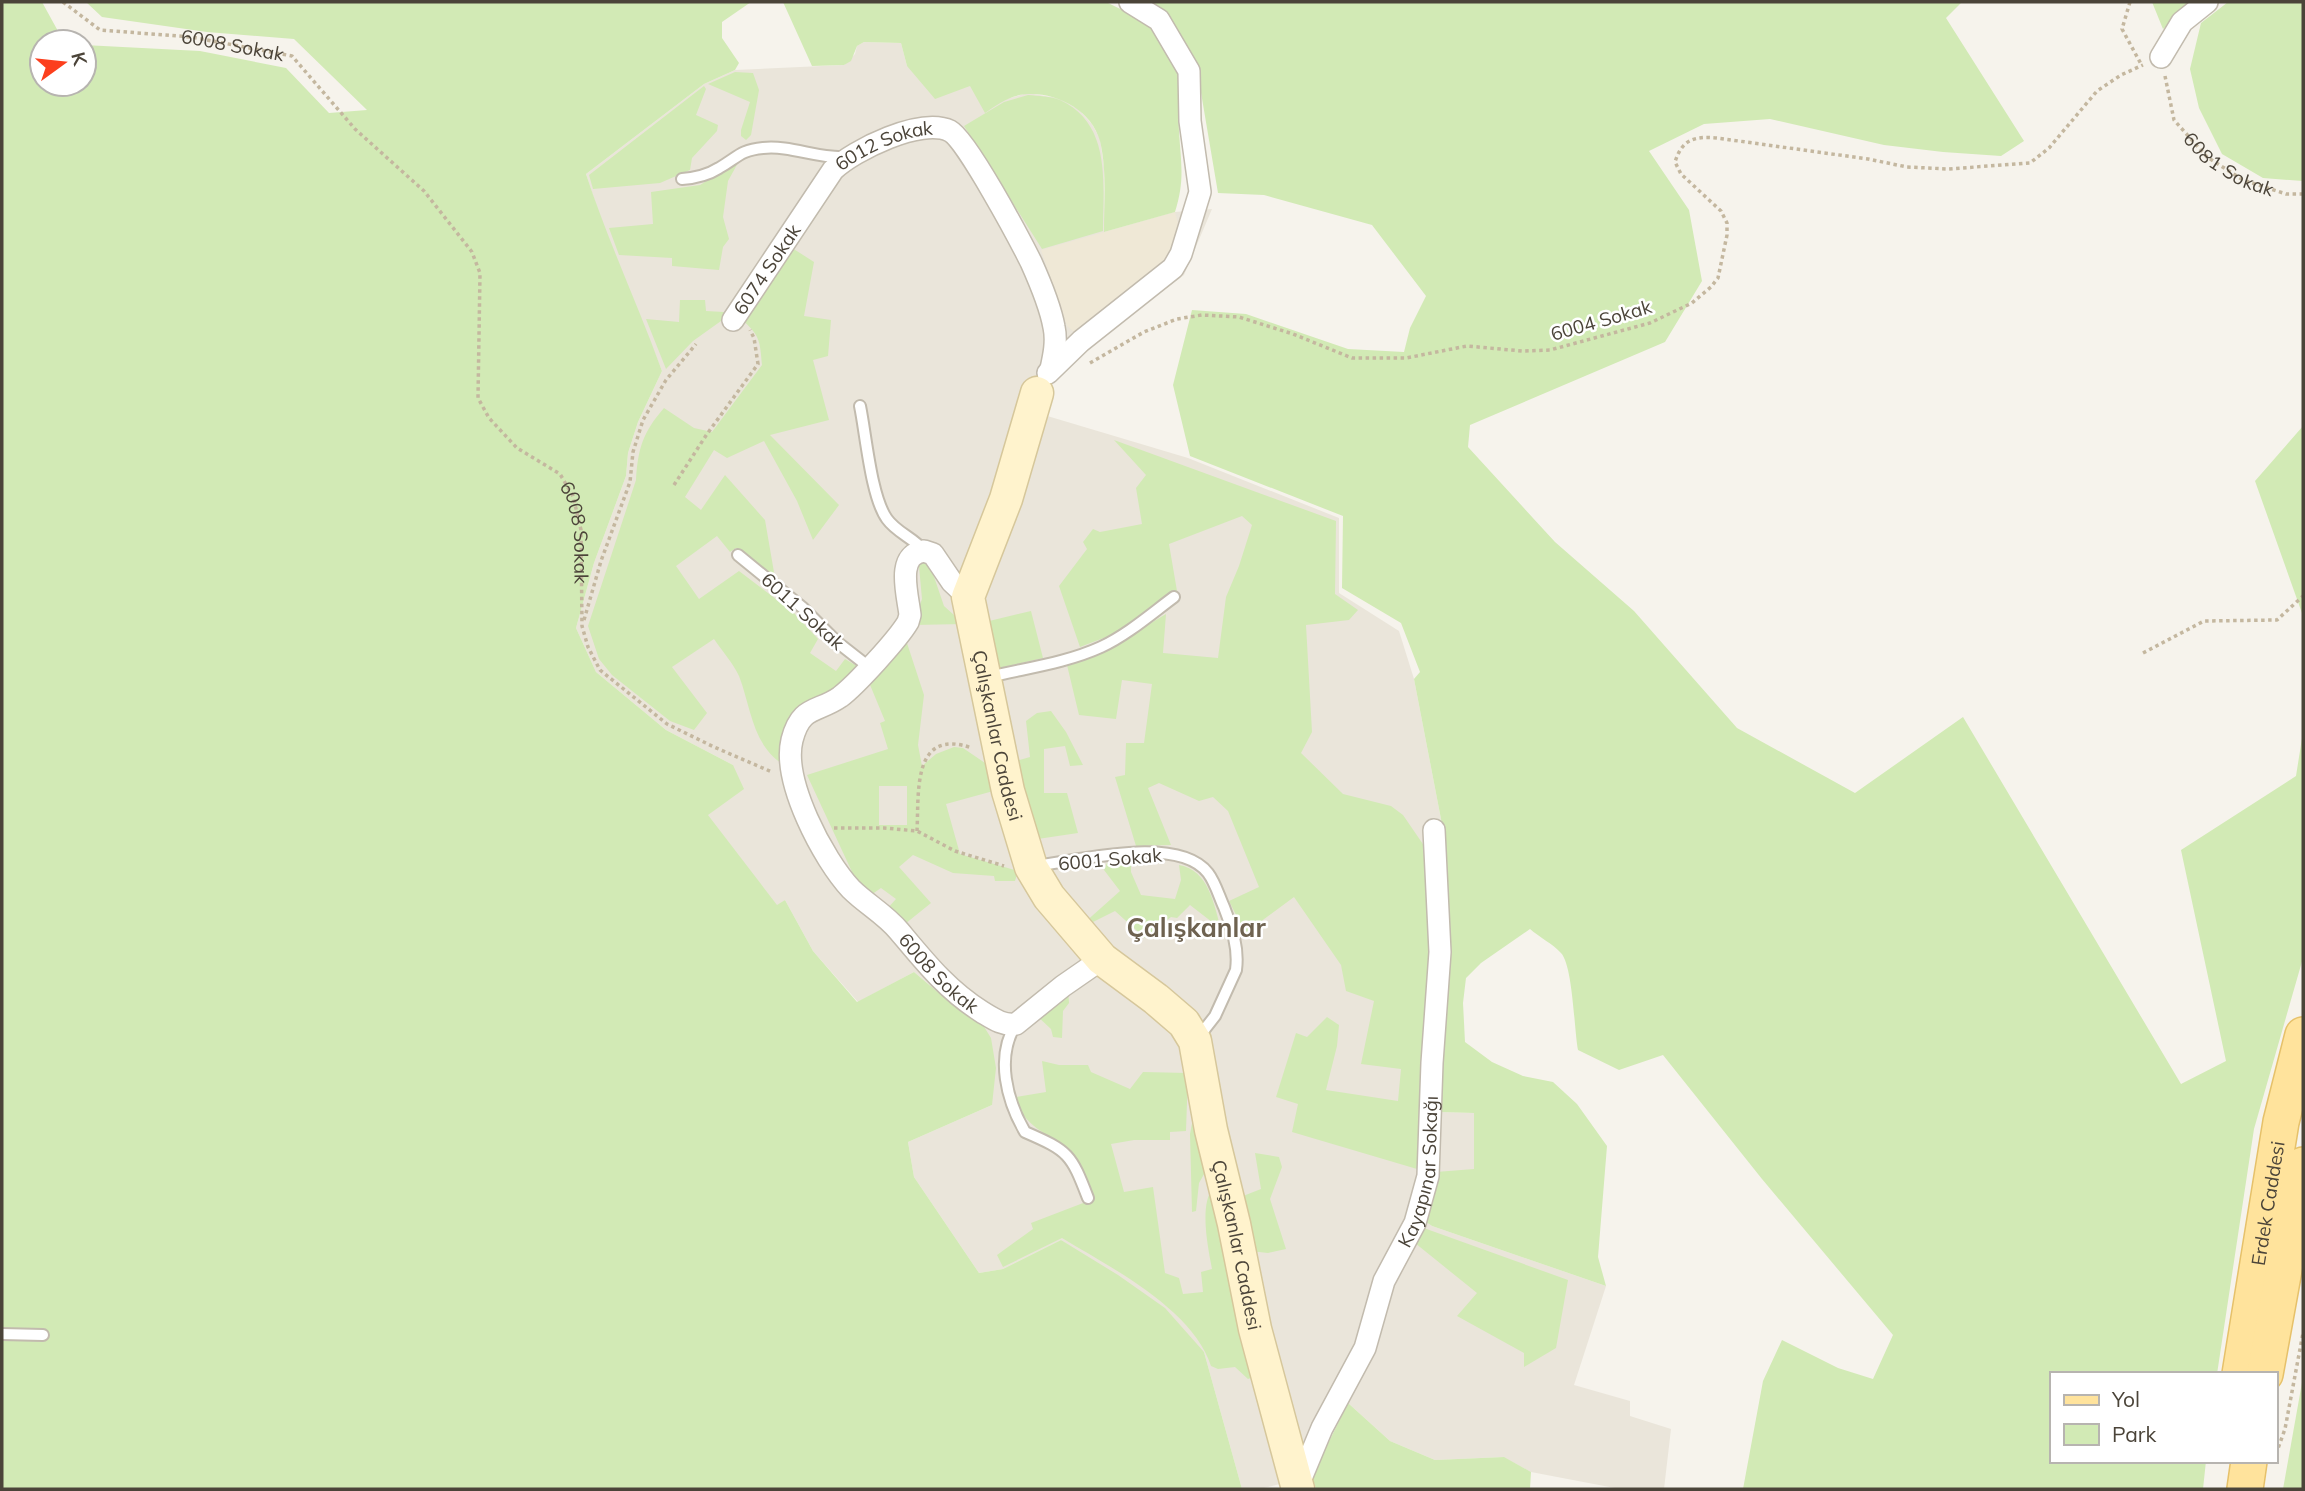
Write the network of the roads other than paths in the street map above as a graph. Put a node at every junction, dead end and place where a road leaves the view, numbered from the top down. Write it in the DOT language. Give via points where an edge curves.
graph roads {
  1 [pos="1130,2"];
  2 [pos="2207,2"];
  3 [pos="2151,61"];
  4 [pos="848,157"];
  5 [pos="682,179"];
  6 [pos="733,320"];
  7 [pos="1044,381"];
  8 [pos="860,407"];
  9 [pos="924,551"];
  10 [pos="738,555"];
  11 [pos="968,597"];
  12 [pos="1174,597"];
  13 [pos="869,667"];
  14 [pos="983,678"];
  15 [pos="1434,830"];
  16 [pos="1031,867"];
  17 [pos="1102,959"];
  18 [pos="1016,1024"];
  19 [pos="2303,1035"];
  20 [pos="1195,1041"];
  21 [pos="2303,1165"];
  22 [pos="1088,1198"];
  23 [pos="2,1334"];
  24 [pos="43,1335"];
  25 [pos="2240,1372"];
  26 [pos="2265,1372"];
  27 [pos="1298,1489"];
  1 -- 7 [label="street" via="1159,20 1189,71 1190,121 1200,192 1173,268 1082,341"];
  2 -- 3 [label="street" via="2182,22"];
  4 -- 5 [label="lane, 6012 Sokak" via="764,148 737,154 706,174"];
  4 -- 6 [label="street, 6074 Sokak" via="824,182"];
  4 -- 7 [label="street, 6012 Sokak" via="922,127 948,130 957,136 1031,263 1049,308 1055,340"];
  7 -- 11 [label="street"];
  8 -- 9 [label="lane" via="879,506 895,529"];
  9 -- 11 [label="street" via="933,554"];
  9 -- 13 [label="street" via="906,564 908,622"];
  10 -- 13 [label="lane, 6011 Sokak"];
  11 -- 14 [label="street, Çalışkanlar Caddesi"];
  12 -- 14 [label="lane" via="1099,648"];
  13 -- 18 [label="street, 6008 Sokak" via="841,696 808,711 800,721 790,755 795,790 850,888 897,928 942,982 992,1018"];
  14 -- 16 [label="street, Çalışkanlar Caddesi"];
  15 -- 27 [label="street, Kayapınar Sokağı" via="1440,952 1428,1176 1415,1223 1384,1281 1365,1348 1322,1428"];
  16 -- 17 [label="street, Çalışkanlar Caddesi" via="1049,897"];
  16 -- 20 [label="lane, 6001 Sokak" via="1148,852 1183,856 1207,872 1233,931 1237,964 1215,1016"];
  17 -- 18 [label="street"];
  17 -- 20 [label="street, Çalışkanlar Caddesi" via="1175,1015"];
  18 -- 22 [label="lane" via="1006,1048 1013,1107 1025,1132 1065,1152"];
  19 -- 25 [label="main road, Erdek Caddesi" via="2281,1122"];
  20 -- 27 [label="street, Çalışkanlar Caddesi" via="1255,1329"];
  21 -- 26 [label="main road, Erdek Caddesi"];
  23 -- 24 [label="lane"];
}
